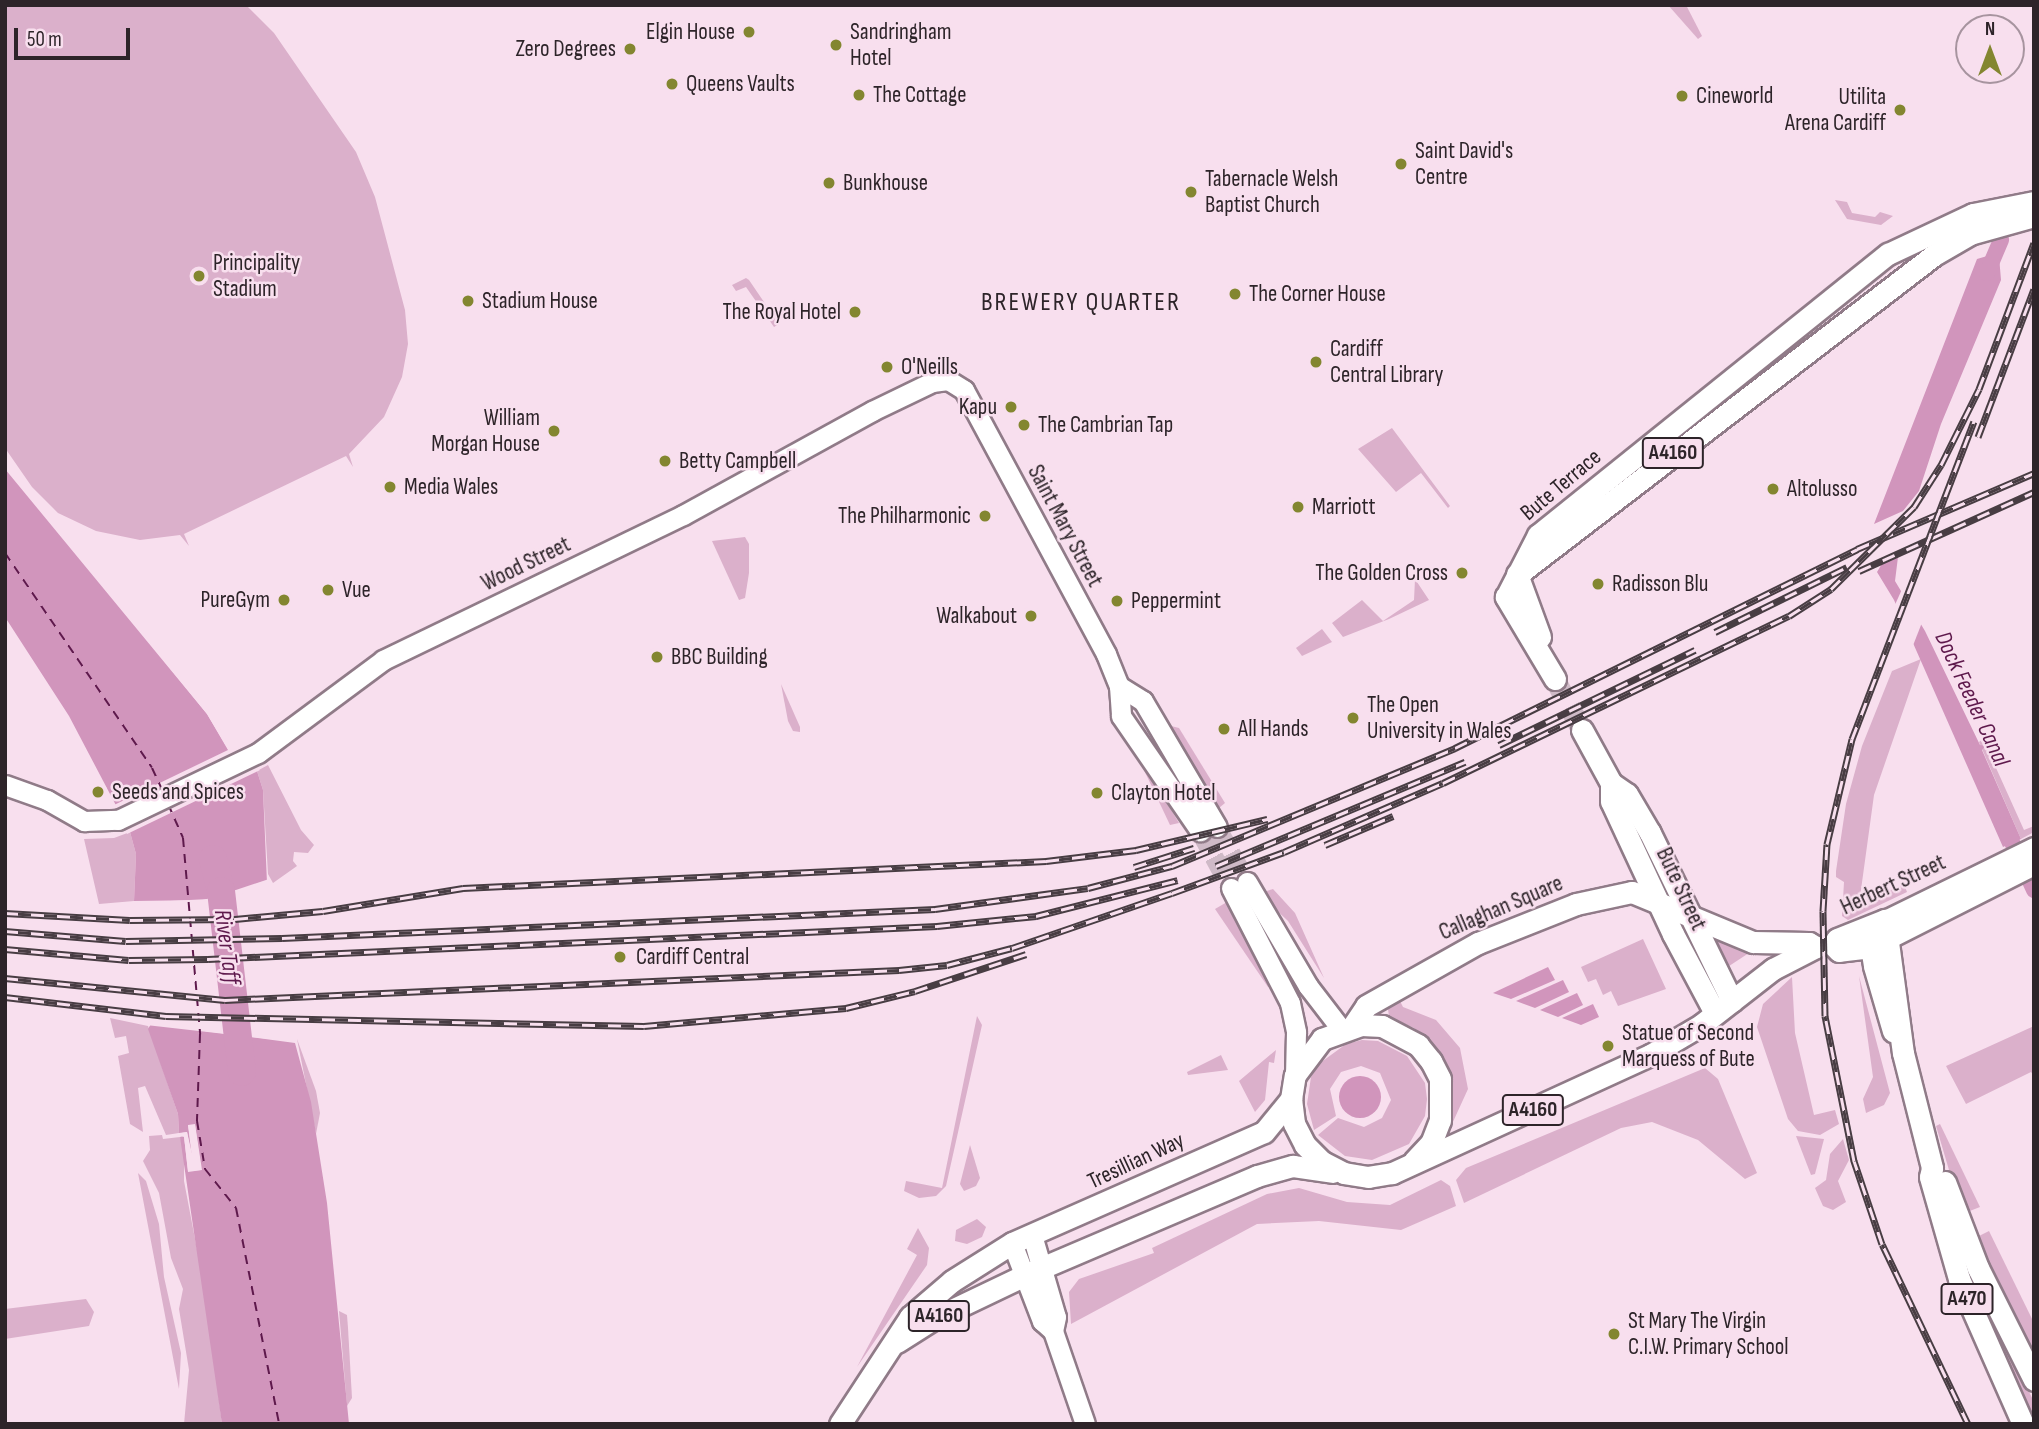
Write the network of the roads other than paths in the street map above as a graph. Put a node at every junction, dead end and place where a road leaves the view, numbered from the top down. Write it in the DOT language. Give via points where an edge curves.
graph roads {
  1 [pos="2034,202"];
  2 [pos="2034,216"];
  3 [pos="1972,224"];
  4 [pos="964,390"];
  5 [pos="1517,574"];
  6 [pos="1551,670"];
  7 [pos="1582,730"];
  8 [pos="1611,783"];
  9 [pos="5,785"];
  10 [pos="1209,829"];
  11 [pos="2033,854"];
  12 [pos="1657,900"];
  13 [pos="1688,914"];
  14 [pos="1879,934"];
  15 [pos="1723,1007"];
  16 [pos="1346,1028"];
  17 [pos="1295,1074"];
  18 [pos="1291,1099"];
  19 [pos="1414,1161"];
  20 [pos="1932,1168"];
  21 [pos="1344,1173"];
  22 [pos="1032,1235"];
  23 [pos="1012,1243"];
  24 [pos="1035,1271"];
  25 [pos="893,1345"];
  26 [pos="2034,1380"];
  27 [pos="840,1424"];
  28 [pos="1085,1424"];
  29 [pos="2023,1424"];
  1 -- 3 [label="main road, A4160"];
  2 -- 3 [label="main road, A4160"];
  3 -- 5 [label="main road, Bute Terrace / A4160"];
  3 -- 5 [label="main road, Bute Terrace / A4160" via="1905,244 1838,291 1551,523 1538,535"];
  4 -- 9 [label="street, Wood Street" via="948,380 925,386 683,515 395,654 348,683 258,753 118,820 84,821 47,800"];
  4 -- 10 [label="street, Saint Mary Street" via="1119,686 1143,701"];
  5 -- 6 [label="main road, A4160" via="1506,597"];
  7 -- 8 [label="main road, Bute Street"];
  8 -- 12 [label="main road, Bute Street" via="1611,801"];
  8 -- 13 [label="main road, Bute Street" via="1627,794"];
  11 -- 14 [label="street, Herbert Street"];
  12 -- 13 [label="main road, Callaghan Square"];
  12 -- 15 [label="main road, Bute Street" via="1694,979"];
  12 -- 16 [label="main road, Callaghan Square" via="1632,892 1618,894 1511,928 1405,981 1366,1006"];
  13 -- 15 [label="main road, Bute Street"];
  13 -- 15 [label="main road" via="1753,942 1816,947 1773,969"];
  14 -- 20 [label="main road, A470"];
  15 -- 19 [label="main road, Callaghan Square / A4160" via="1650,1055 1481,1135"];
  16 -- 17 [label="main road, Callaghan Square" via="1307,1053"];
  16 -- 17 [label="street" via="1308,986 1239,885 1290,1003 1296,1032"];
  16 -- 19 [label="main road" via="1382,1026 1401,1033 1432,1061 1440,1079 1440,1121 1431,1143"];
  17 -- 18 [label="main road, Callaghan Square"];
  18 -- 21 [label="main road, Callaghan Square" via="1294,1123 1305,1145 1322,1162"];
  18 -- 22 [label="main road, Tresillian Way / A4160" via="1281,1116 1259,1134"];
  19 -- 21 [label="main road, Callaghan Square" via="1380,1175"];
  20 -- 26 [label="main road, A470" via="1941,1174 1978,1268"];
  20 -- 29 [label="main road, A470" via="1930,1177 1959,1279"];
  21 -- 24 [label="main road, A4160" via="1300,1166 1278,1169"];
  22 -- 23 [label="main road, Tresillian Way / A4160"];
  22 -- 24 [label="street"];
  23 -- 24 [label="street"];
  23 -- 25 [label="main road, Tresillian Way / A4160" via="923,1303"];
  24 -- 25 [label="main road, A4160" via="933,1319"];
  24 -- 28 [label="street" via="1056,1317 1053,1331"];
  25 -- 27 [label="main road, A4160"];
}
